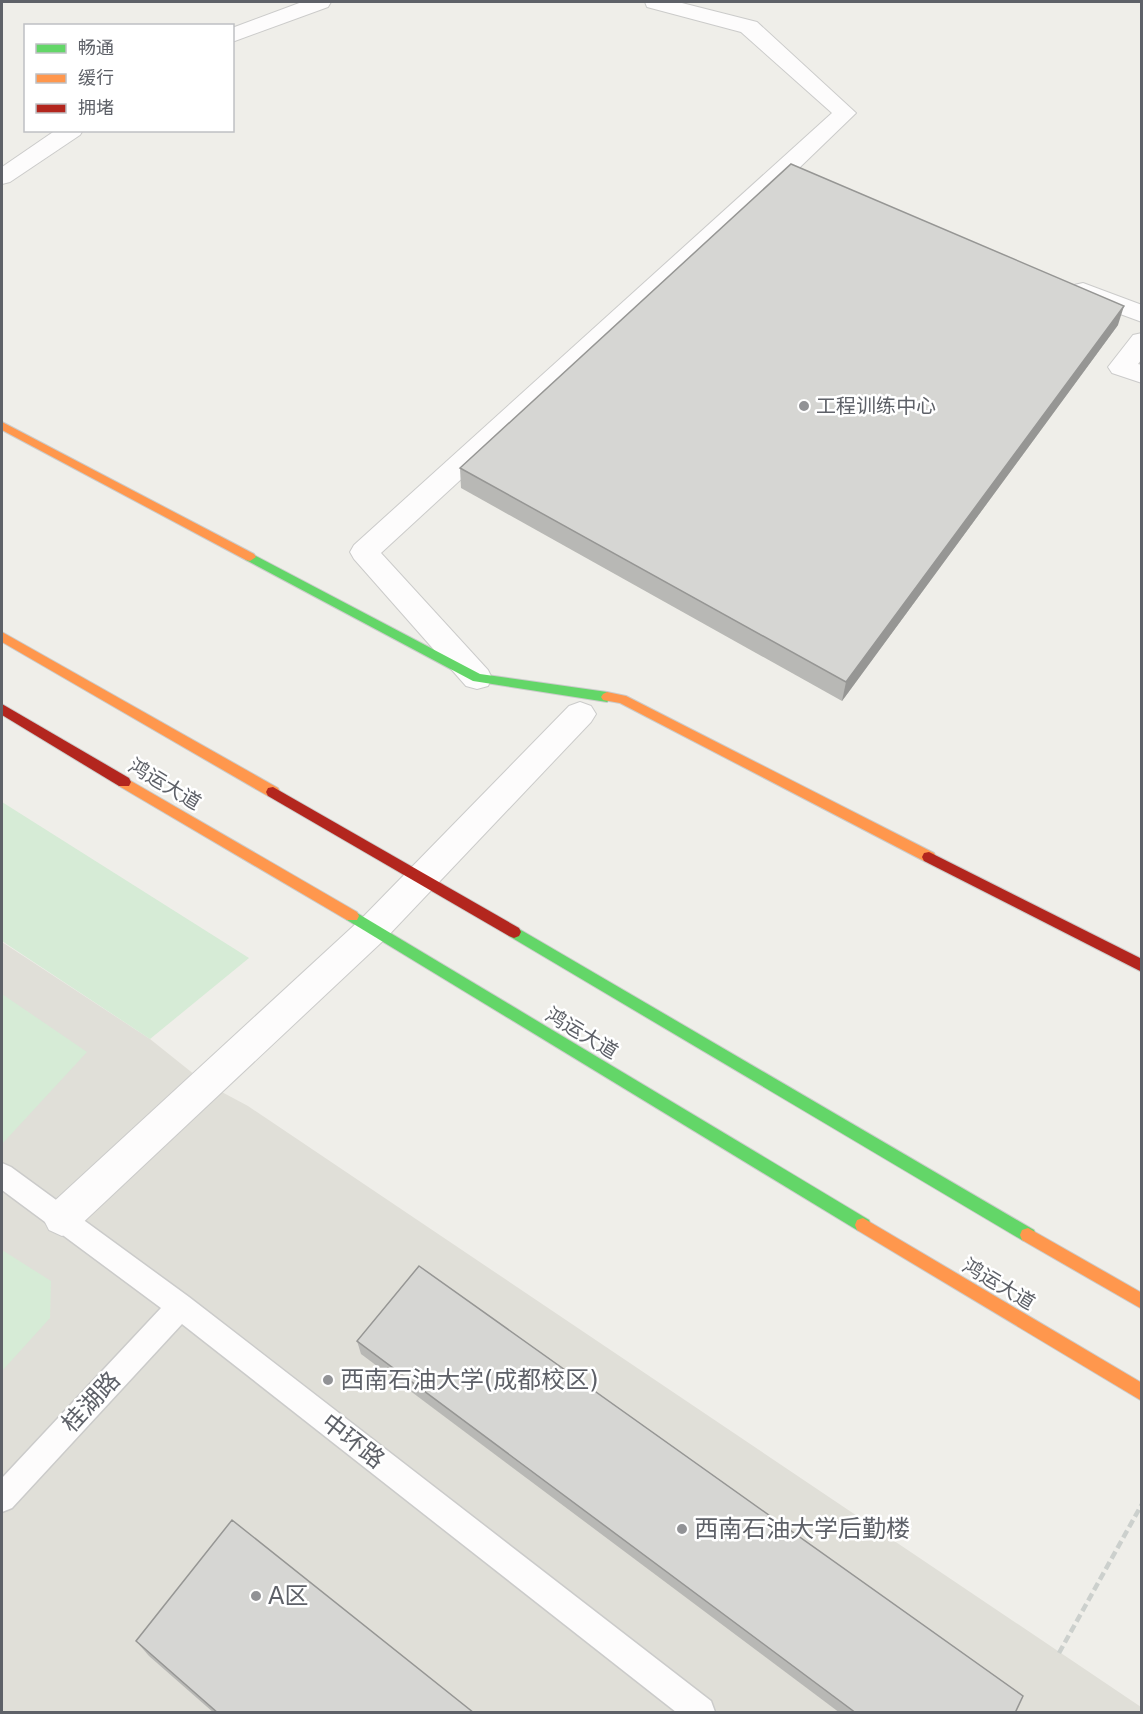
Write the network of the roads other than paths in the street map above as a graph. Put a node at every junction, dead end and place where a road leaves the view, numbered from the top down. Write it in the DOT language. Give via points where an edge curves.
graph roads {
  1 [pos="320,2"];
  2 [pos="656,2"];
  3 [pos="234,35"];
  4 [pos="69,132"];
  5 [pos="781,172"];
  6 [pos="2,177"];
  7 [pos="825,189"];
  8 [pos="1065,284"];
  9 [pos="1142,314"];
  10 [pos="1142,340"];
  11 [pos="1142,375"];
  12 [pos="2,426"];
  13 [pos="2,637"];
  14 [pos="477,678"];
  15 [pos="2,709"];
  16 [pos="580,714"];
  17 [pos="422,878"];
  18 [pos="373,930"];
  19 [pos="1142,966"];
  20 [pos="2,1176"];
  21 [pos="62,1218"];
  22 [pos="1142,1302"];
  23 [pos="180,1306"];
  24 [pos="1142,1393"];
  25 [pos="2,1498"];
  26 [pos="700,1713"];
  1 -- 3 [label="street"];
  2 -- 5 [label="street" via="749,27 845,113"];
  4 -- 6 [label="street"];
  5 -- 7 [label="street"];
  5 -- 14 [label="street" via="364,552"];
  8 -- 9 [label="street"];
  10 -- 11 [label="street" via="1121,367"];
  12 -- 14 [label="main road"];
  13 -- 17 [label="main road"];
  14 -- 19 [label="main road" via="622,699"];
  15 -- 18 [label="main road, 鸿运大道"];
  16 -- 17 [label="street"];
  17 -- 18 [label="street"];
  17 -- 22 [label="main road"];
  18 -- 21 [label="street"];
  18 -- 24 [label="main road, 鸿运大道"];
  20 -- 21 [label="lane, 中环路"];
  21 -- 23 [label="lane, 中环路"];
  23 -- 25 [label="lane, 桂湖路"];
  23 -- 26 [label="lane, 中环路"];
}
